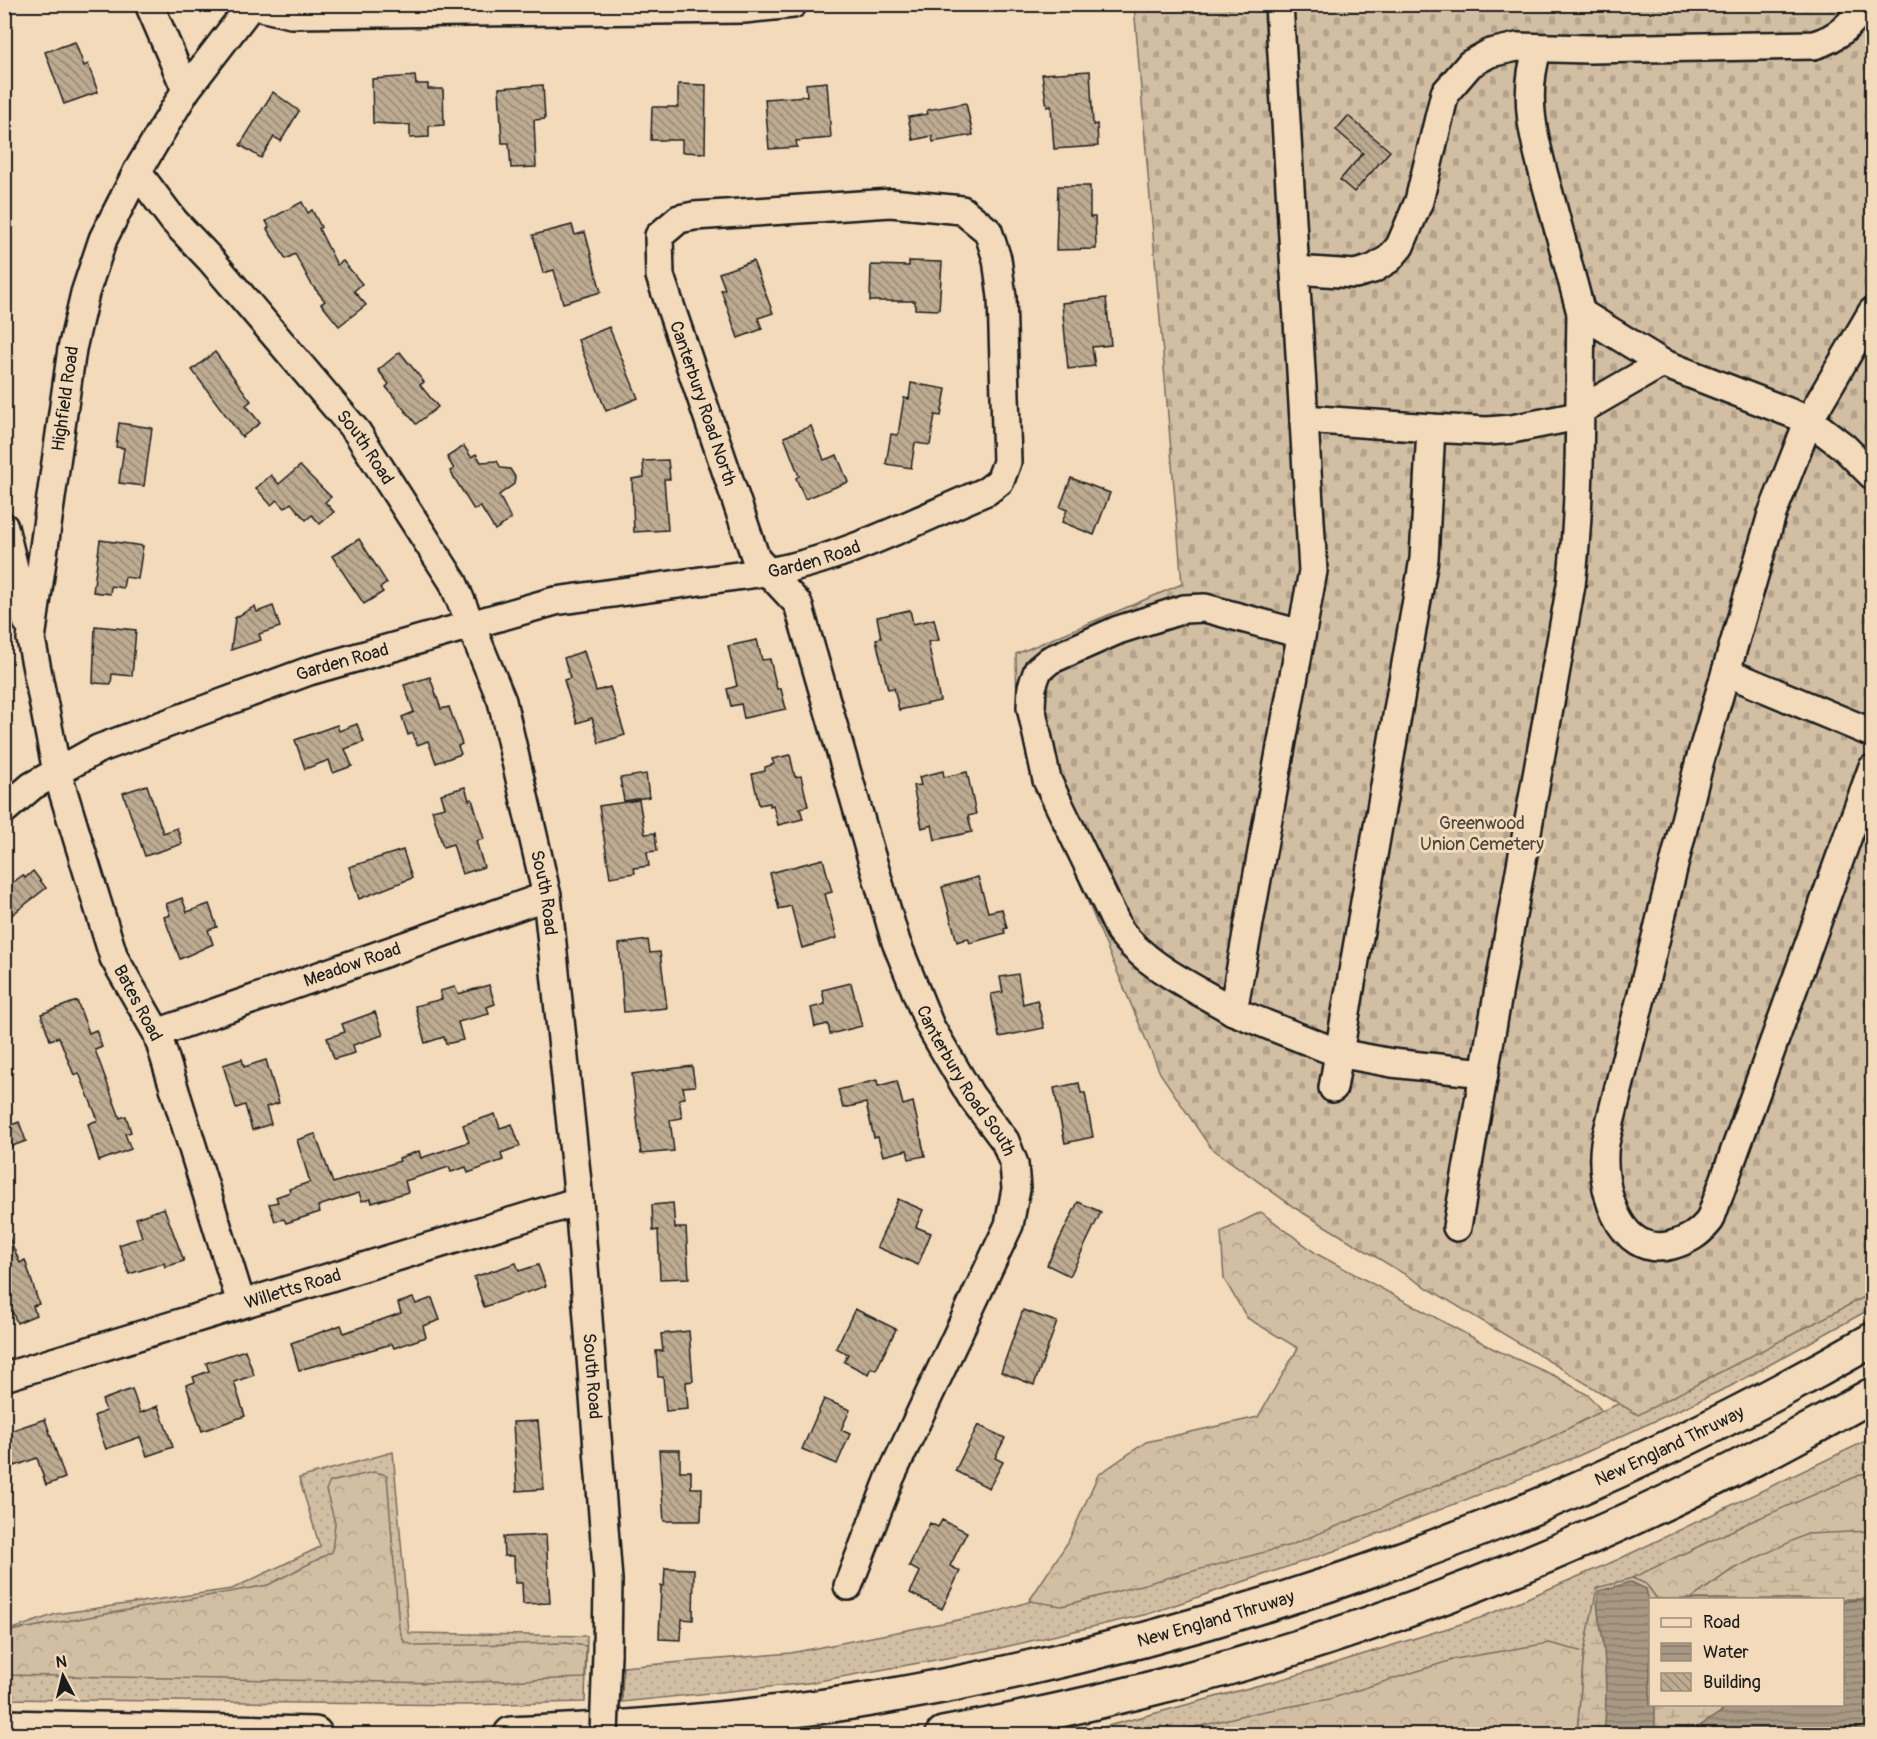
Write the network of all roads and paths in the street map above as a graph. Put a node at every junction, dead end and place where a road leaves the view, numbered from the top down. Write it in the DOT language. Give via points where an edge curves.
graph roads {
  1 [pos="149,4"];
  2 [pos="793,4"];
  3 [pos="1279,4"];
  4 [pos="1866,4"];
  5 [pos="251,5"];
  6 [pos="1538,48"];
  7 [pos="186,90"];
  8 [pos="137,172"];
  9 [pos="664,231"];
  10 [pos="1295,270"];
  11 [pos="1872,312"];
  12 [pos="1581,313"];
  13 [pos="1662,363"];
  14 [pos="1579,413"];
  15 [pos="1304,419"];
  16 [pos="1809,420"];
  17 [pos="1431,428"];
  18 [pos="1872,475"];
  19 [pos="4,527"];
  20 [pos="766,572"];
  21 [pos="471,625"];
  22 [pos="1301,634"];
  23 [pos="31,639"];
  24 [pos="1726,672"];
  25 [pos="1872,733"];
  26 [pos="1872,769"];
  27 [pos="57,772"];
  28 [pos="4,810"];
  29 [pos="547,896"];
  30 [pos="1233,1011"];
  31 [pos="157,1033"];
  32 [pos="1338,1053"];
  33 [pos="1484,1073"];
  34 [pos="1333,1088"];
  35 [pos="579,1201"];
  36 [pos="1457,1227"];
  37 [pos="241,1302"];
  38 [pos="1872,1340"];
  39 [pos="4,1377"];
  40 [pos="1872,1395"];
  41 [pos="1872,1420"];
  42 [pos="1622,1523"];
  43 [pos="848,1586"];
  44 [pos="4,1727"];
  45 [pos="315,1734"];
  46 [pos="511,1734"];
  47 [pos="604,1734"];
  48 [pos="943,1734"];
  1 -- 7 [label="street"];
  2 -- 5 [label="street" via="744,9 291,14"];
  3 -- 10 [label="street"];
  4 -- 6 [label="street" via="1848,28 1831,40 1814,45"];
  5 -- 7 [label="street, Highfield Road"];
  6 -- 10 [label="street" via="1517,47 1490,53 1455,78 1445,93 1419,201 1400,246 1389,259 1355,274"];
  6 -- 12 [label="street" via="1530,71 1533,134"];
  7 -- 8 [label="street, Highfield Road"];
  8 -- 21 [label="street, South Road" via="174,221 357,432 453,582"];
  8 -- 23 [label="street, Highfield Road" via="103,239 85,293"];
  9 -- 20 [label="street, Canterbury Road North" via="659,236 660,276 744,527 756,559"];
  9 -- 20 [label="street, Garden Road" via="679,219 694,216 891,204 939,207 962,210 988,231 997,259 1002,297 1007,462 1000,481 987,491 835,554"];
  10 -- 15 [label="street"];
  11 -- 16 [label="street"];
  12 -- 13 [label="street"];
  12 -- 14 [label="street"];
  13 -- 14 [label="street"];
  13 -- 16 [label="street"];
  14 -- 17 [label="street" via="1504,430"];
  14 -- 33 [label="street" via="1579,503 1571,585"];
  15 -- 17 [label="street"];
  15 -- 22 [label="street" via="1313,571"];
  16 -- 18 [label="street"];
  16 -- 24 [label="street" via="1772,514"];
  17 -- 32 [label="street" via="1424,559"];
  19 -- 23 [label="street"];
  20 -- 21 [label="street, Garden Road" via="555,601"];
  20 -- 43 [label="street, Canterbury Road South" via="798,604 896,942 930,1026 971,1096 1005,1141 1014,1164 1016,1189 1009,1226 890,1478"];
  21 -- 27 [label="street, Garden Road" via="309,671 98,749"];
  21 -- 29 [label="street, South Road" via="502,701"];
  22 -- 30 [label="street"];
  22 -- 30 [label="street" via="1205,608 1184,609 1118,630 1050,660 1038,670 1032,687 1031,707 1047,780 1120,931 1146,959"];
  23 -- 27 [label="street, Highfield Road"];
  24 -- 25 [label="street"];
  24 -- 26 [label="street" via="1699,764 1602,1160 1609,1200 1631,1237 1666,1246 1699,1234 1710,1220"];
  27 -- 28 [label="street" via="32,786"];
  27 -- 31 [label="street, Bates Road" via="114,958"];
  29 -- 31 [label="street, Meadow Road"];
  29 -- 35 [label="street, South Road"];
  30 -- 32 [label="street"];
  31 -- 37 [label="street, Bates Road"];
  32 -- 33 [label="street" via="1392,1064"];
  32 -- 34 [label="street"];
  33 -- 36 [label="street"];
  35 -- 37 [label="street, Willetts Road"];
  35 -- 47 [label="street, South Road, bridge" via="608,1580"];
  37 -- 39 [label="street, Willetts Road"];
  38 -- 46 [label="highway, New England Thruway" via="1692,1437 1551,1501 1407,1558 1195,1627 1044,1665 881,1697 716,1719"];
  40 -- 42 [label="highway" via="1762,1455"];
  41 -- 42 [label="highway"];
  42 -- 48 [label="highway" via="1476,1584 1276,1653 1096,1702"];
  44 -- 45 [label="highway"];
}
